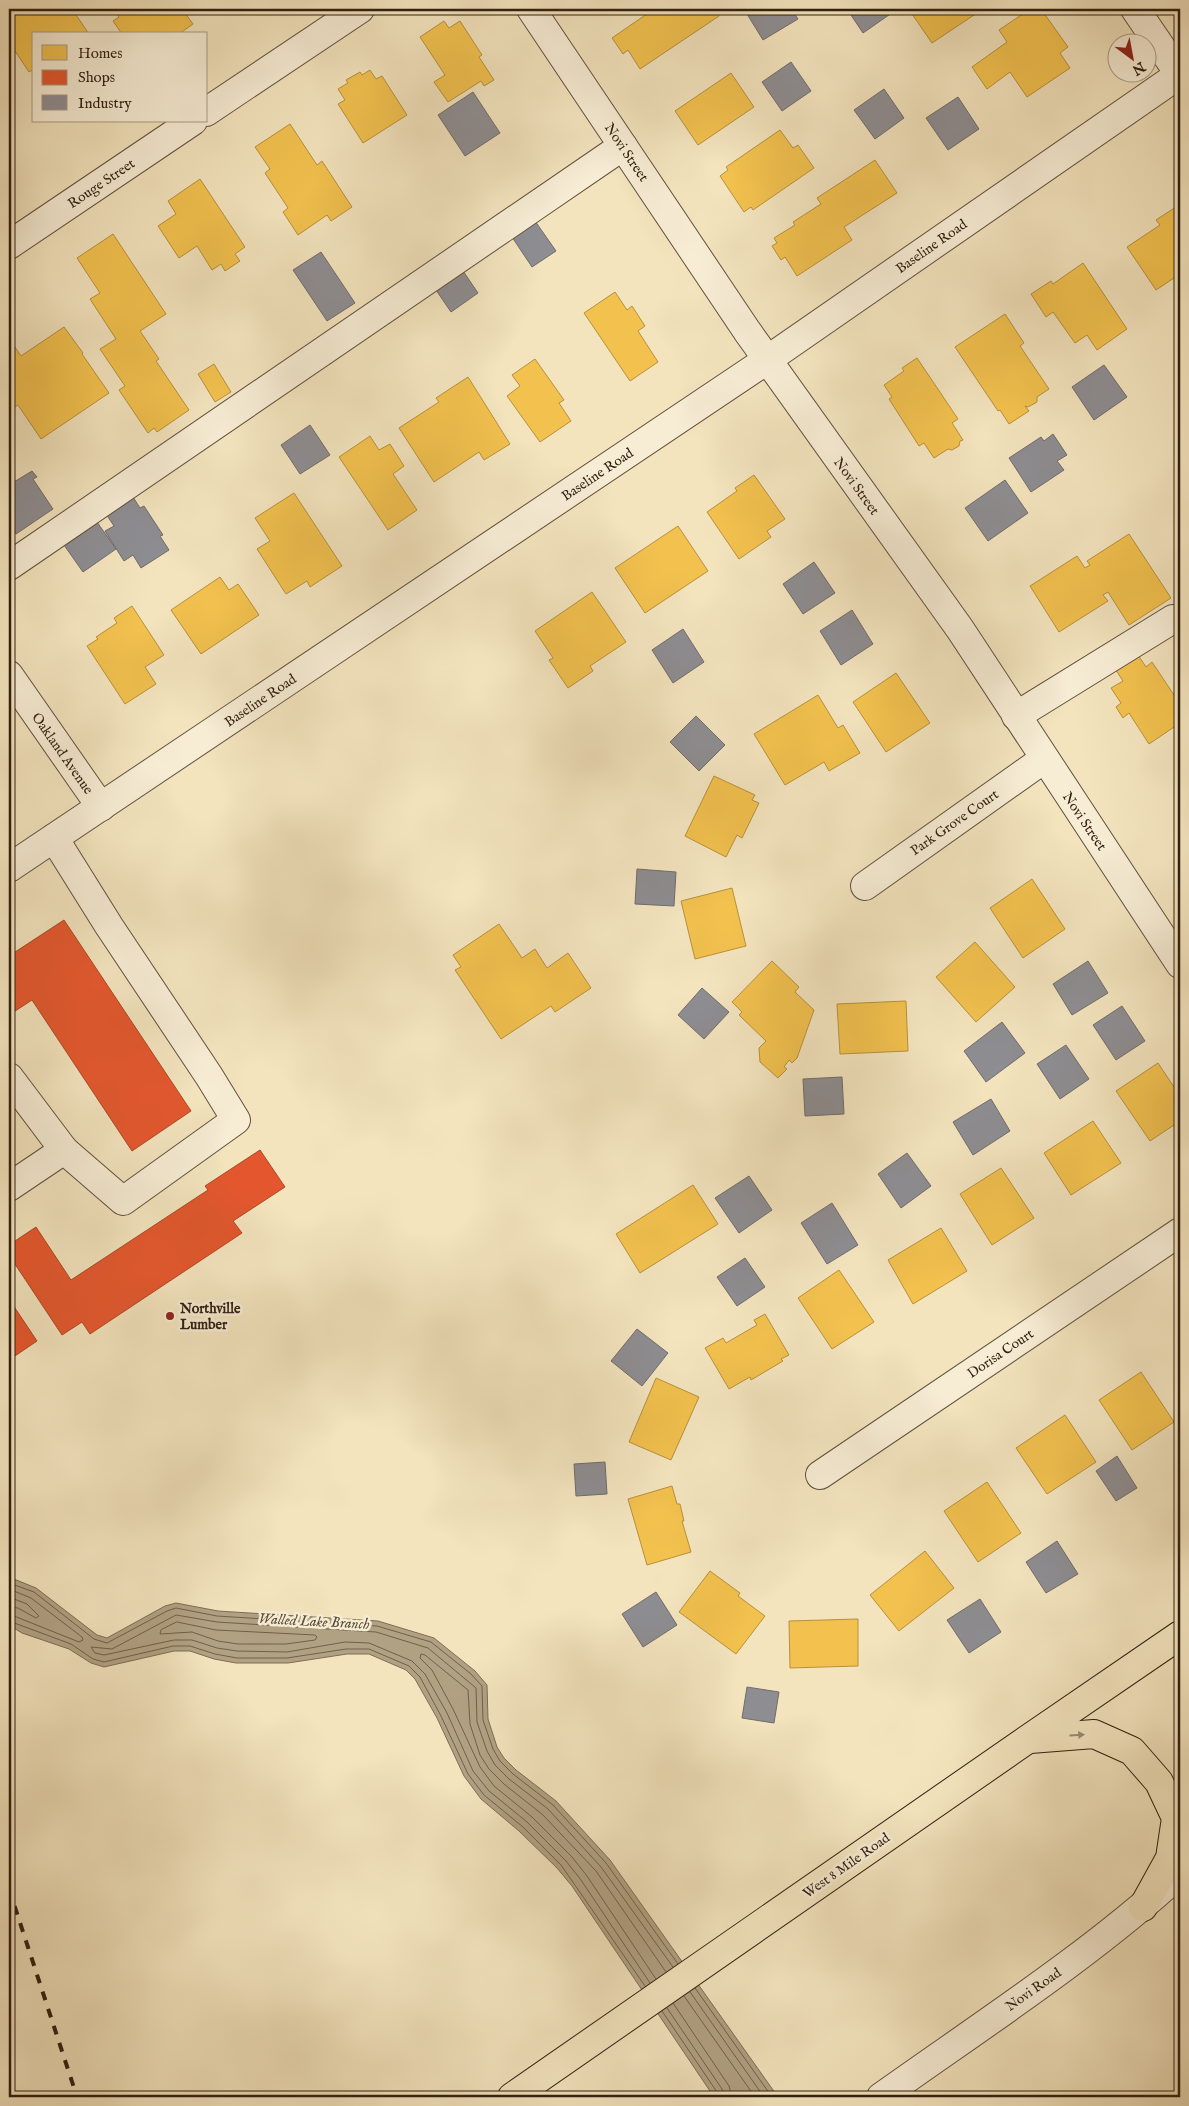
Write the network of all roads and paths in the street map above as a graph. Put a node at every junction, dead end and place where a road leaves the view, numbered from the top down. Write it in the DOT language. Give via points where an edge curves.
graph roads {
  1 [pos="360,9"];
  2 [pos="531,9"];
  3 [pos="1135,9"];
  4 [pos="1180,74"];
  5 [pos="208,111"];
  6 [pos="192,122"];
  7 [pos="623,146"];
  8 [pos="9,245"];
  9 [pos="767,360"];
  10 [pos="9,566"];
  11 [pos="1174,619"];
  12 [pos="9,674"];
  13 [pos="1016,716"];
  14 [pos="1044,759"];
  15 [pos="101,807"];
  16 [pos="54,838"];
  17 [pos="9,868"];
  18 [pos="865,886"];
  19 [pos="1180,964"];
  20 [pos="9,1077"];
  21 [pos="64,1150"];
  22 [pos="9,1187"];
  23 [pos="1180,1232"];
  24 [pos="820,1475"];
  25 [pos="1180,1635"];
  26 [pos="1028,1739"];
  27 [pos="1180,1873"];
  28 [pos="1143,1907"];
  29 [pos="512,2097"];
  30 [pos="881,2097"];
  1 -- 5 [label="street"];
  2 -- 7 [label="street, Novi Street"];
  3 -- 4 [label="street"];
  4 -- 9 [label="street, Baseline Road"];
  6 -- 8 [label="street, Rouge Street"];
  7 -- 9 [label="street, Novi Street"];
  7 -- 10 [label="street"];
  9 -- 13 [label="street, Novi Street" via="960,629"];
  9 -- 15 [label="street, Baseline Road"];
  11 -- 13 [label="street"];
  12 -- 15 [label="street, Oakland Avenue"];
  13 -- 14 [label="street, Novi Street"];
  14 -- 18 [label="street, Park Grove Court"];
  14 -- 19 [label="street, Novi Street"];
  15 -- 16 [label="street, Baseline Road"];
  16 -- 17 [label="street, Baseline Road"];
  16 -- 21 [label="street" via="236,1120 123,1201"];
  20 -- 21 [label="street"];
  21 -- 22 [label="street"];
  23 -- 24 [label="street, Dorisa Court"];
  25 -- 26 [label="main road, West 8 Mile Road"];
  26 -- 28 [label="main road, one-way" via="1094,1734 1132,1751 1159,1782 1176,1818 1170,1858"];
  26 -- 29 [label="main road, West 8 Mile Road"];
  27 -- 28 [label="street, Novi Road"];
  28 -- 30 [label="street, Novi Road" via="1084,1954"];
}
